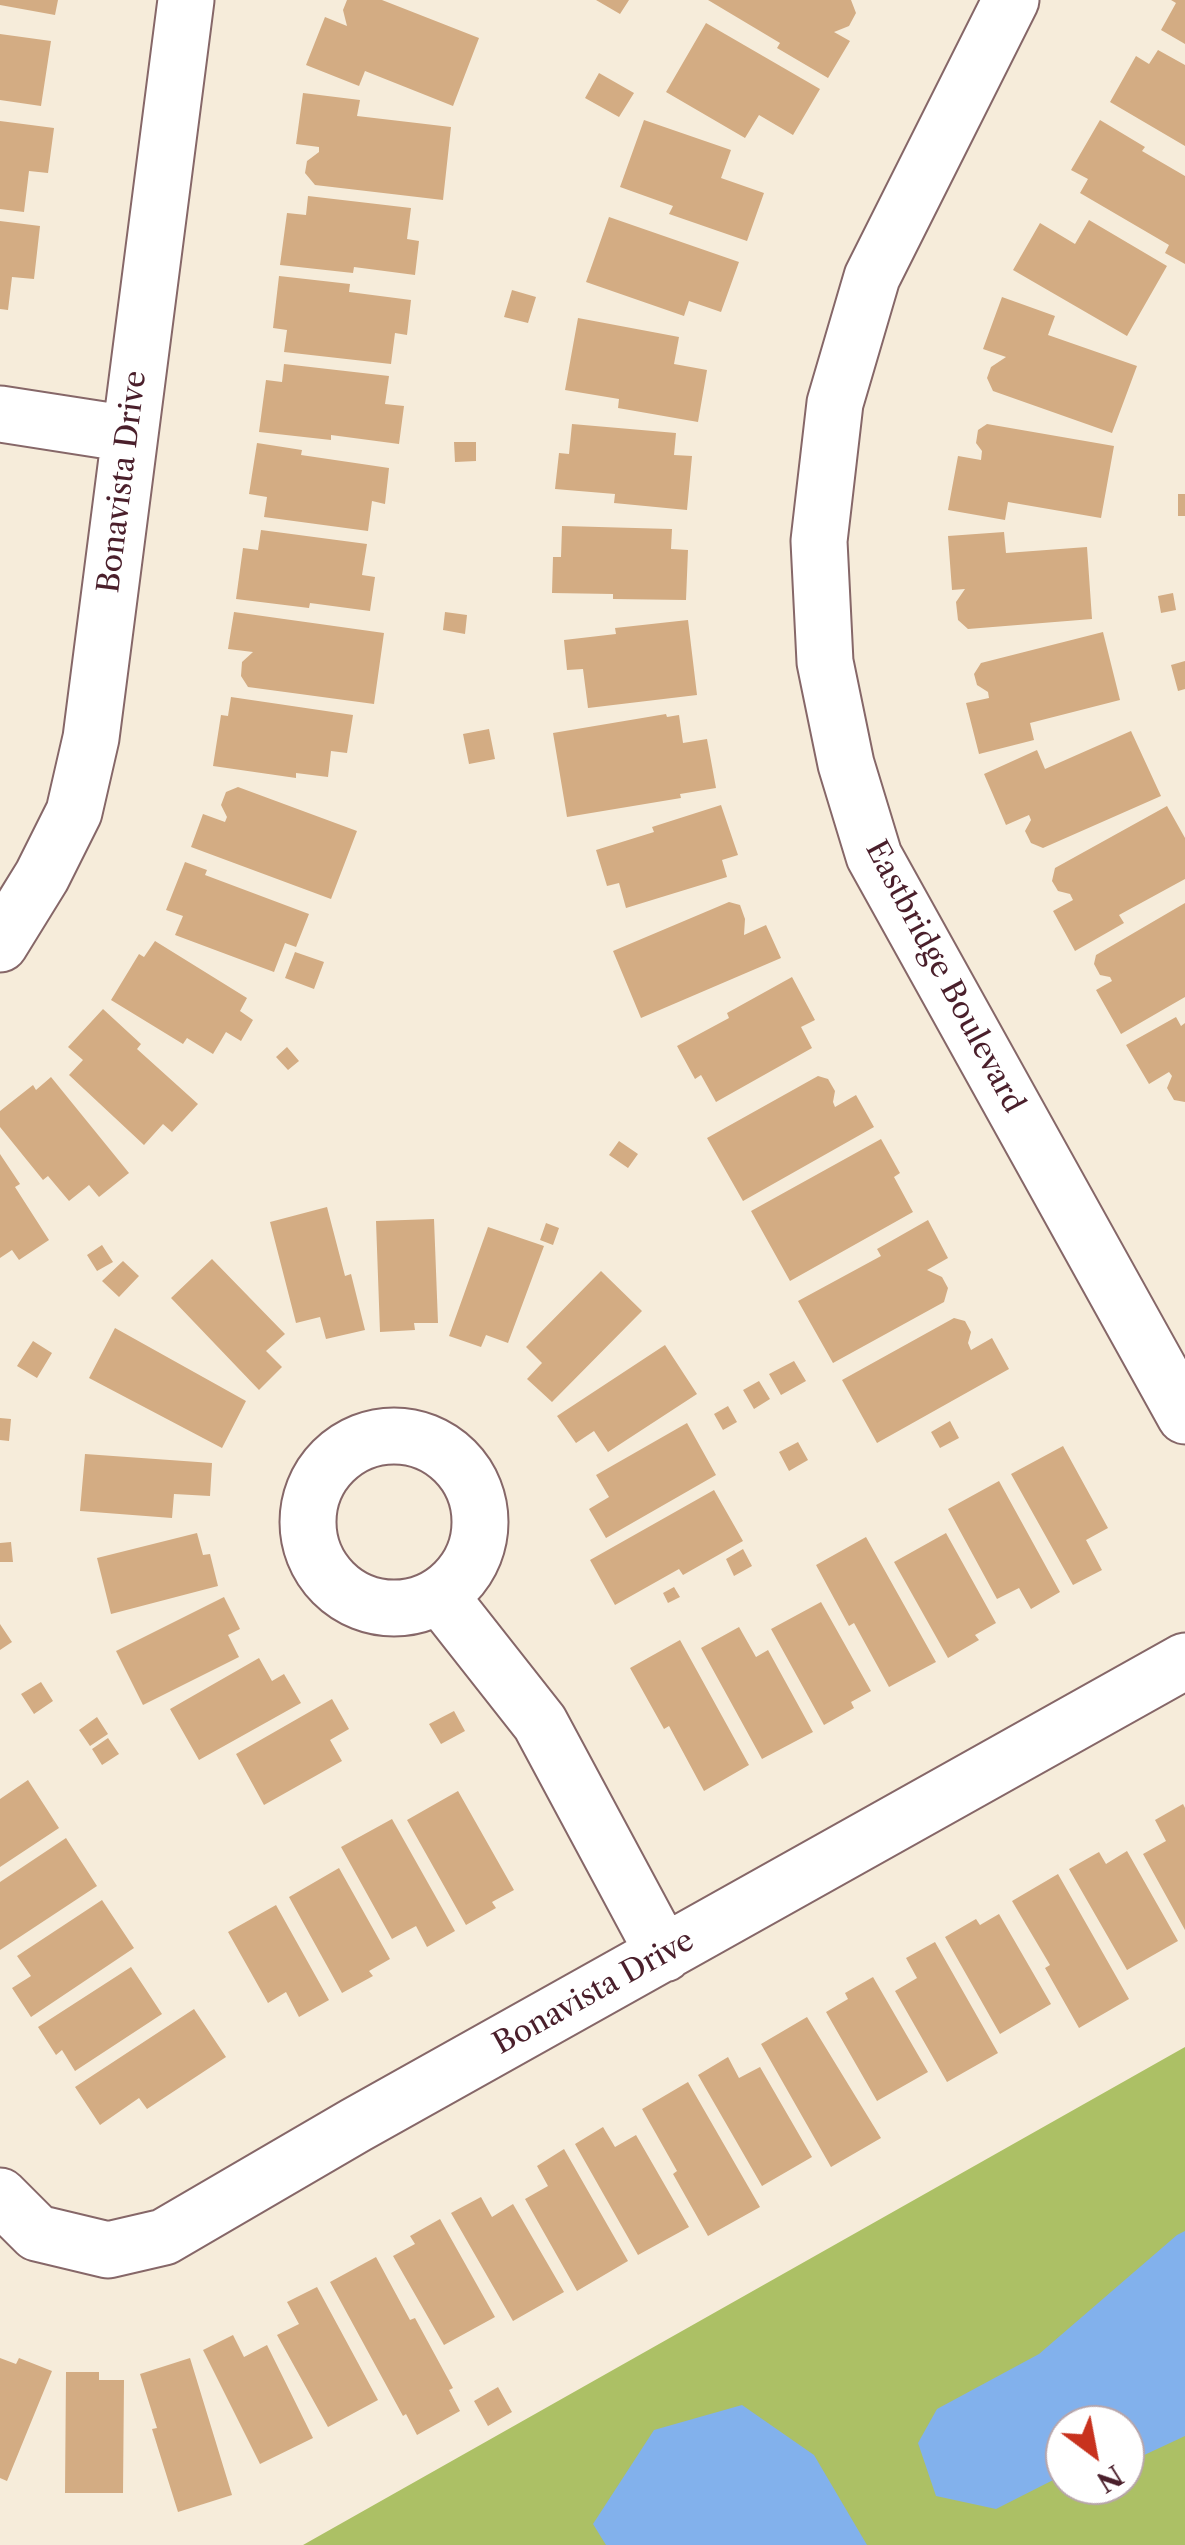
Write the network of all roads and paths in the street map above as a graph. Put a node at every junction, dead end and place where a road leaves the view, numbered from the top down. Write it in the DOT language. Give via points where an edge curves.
graph roads {
  1 [pos="186,0"];
  2 [pos="1011,0"];
  3 [pos="0,414"];
  4 [pos="129,434"];
  5 [pos="0,944"];
  6 [pos="1185,1416"];
  7 [pos="440,1596"];
  8 [pos="1185,1661"];
  9 [pos="664,1954"];
  10 [pos="0,2196"];
  1 -- 4 [label="street, Bonavista Drive"];
  2 -- 6 [label="street, Eastbridge Boulevard" via="872,276 835,403 819,541 825,662 874,856"];
  3 -- 4 [label="street"];
  4 -- 5 [label="street, Bonavista Drive" via="91,738 74,812"];
  7 -- 9 [label="street" via="540,1722"];
  8 -- 9 [label="street, Bonavista Drive"];
  9 -- 10 [label="street, Bonavista Drive" via="164,2237 108,2250 36,2233"];
}
